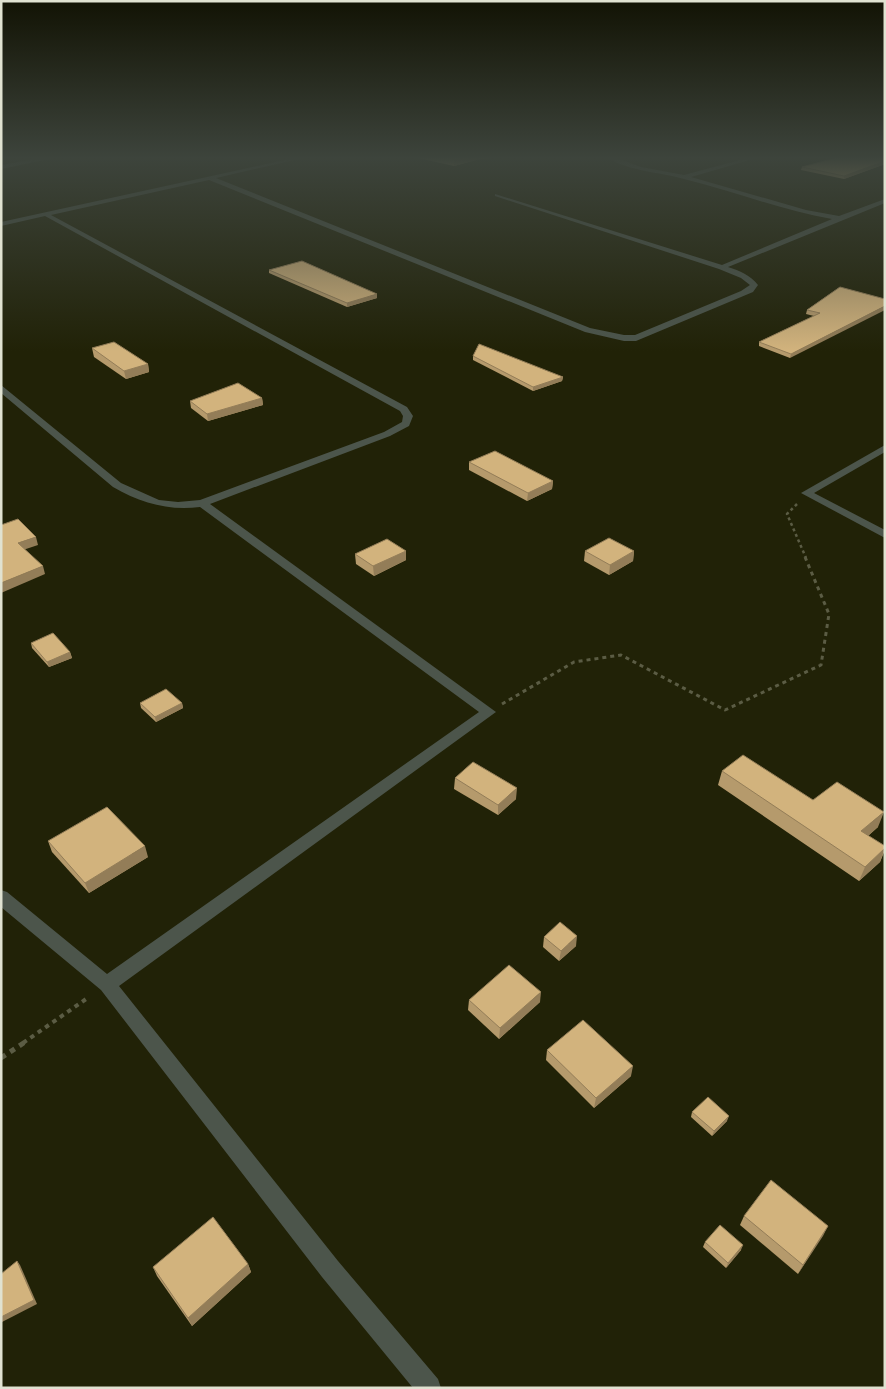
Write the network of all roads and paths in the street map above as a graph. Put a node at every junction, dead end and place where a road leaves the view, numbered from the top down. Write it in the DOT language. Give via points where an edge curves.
graph roads {
  1 [pos="59,222"];
  2 [pos="319,222"];
  3 [pos="583,222"];
  4 [pos="830,222"];
  5 [pos="722,267"];
  6 [pos="1,388"];
  7 [pos="885,448"];
  8 [pos="806,493"];
  9 [pos="202,503"];
  10 [pos="885,534"];
  11 [pos="489,712"];
  12 [pos="1,897"];
  13 [pos="107,984"];
  14 [pos="1,1058"];
  15 [pos="429,1388"];
  1 -- 9 [label="street" via="404,409 408,416 406,424 387,434"];
  2 -- 5 [label="street" via="588,330 615,336 636,338 744,293 754,285"];
  3 -- 5 [label="street"];
  4 -- 5 [label="street"];
  6 -- 9 [label="street" via="117,485 138,497 167,506"];
  7 -- 8 [label="street"];
  8 -- 10 [label="street"];
  8 -- 11 [label="path" via="787,514 829,614 821,665 725,710 621,655 574,662"];
  9 -- 11 [label="street"];
  11 -- 13 [label="street"];
  12 -- 13 [label="street"];
  13 -- 14 [label="path"];
  13 -- 15 [label="street" via="330,1269"];
}
